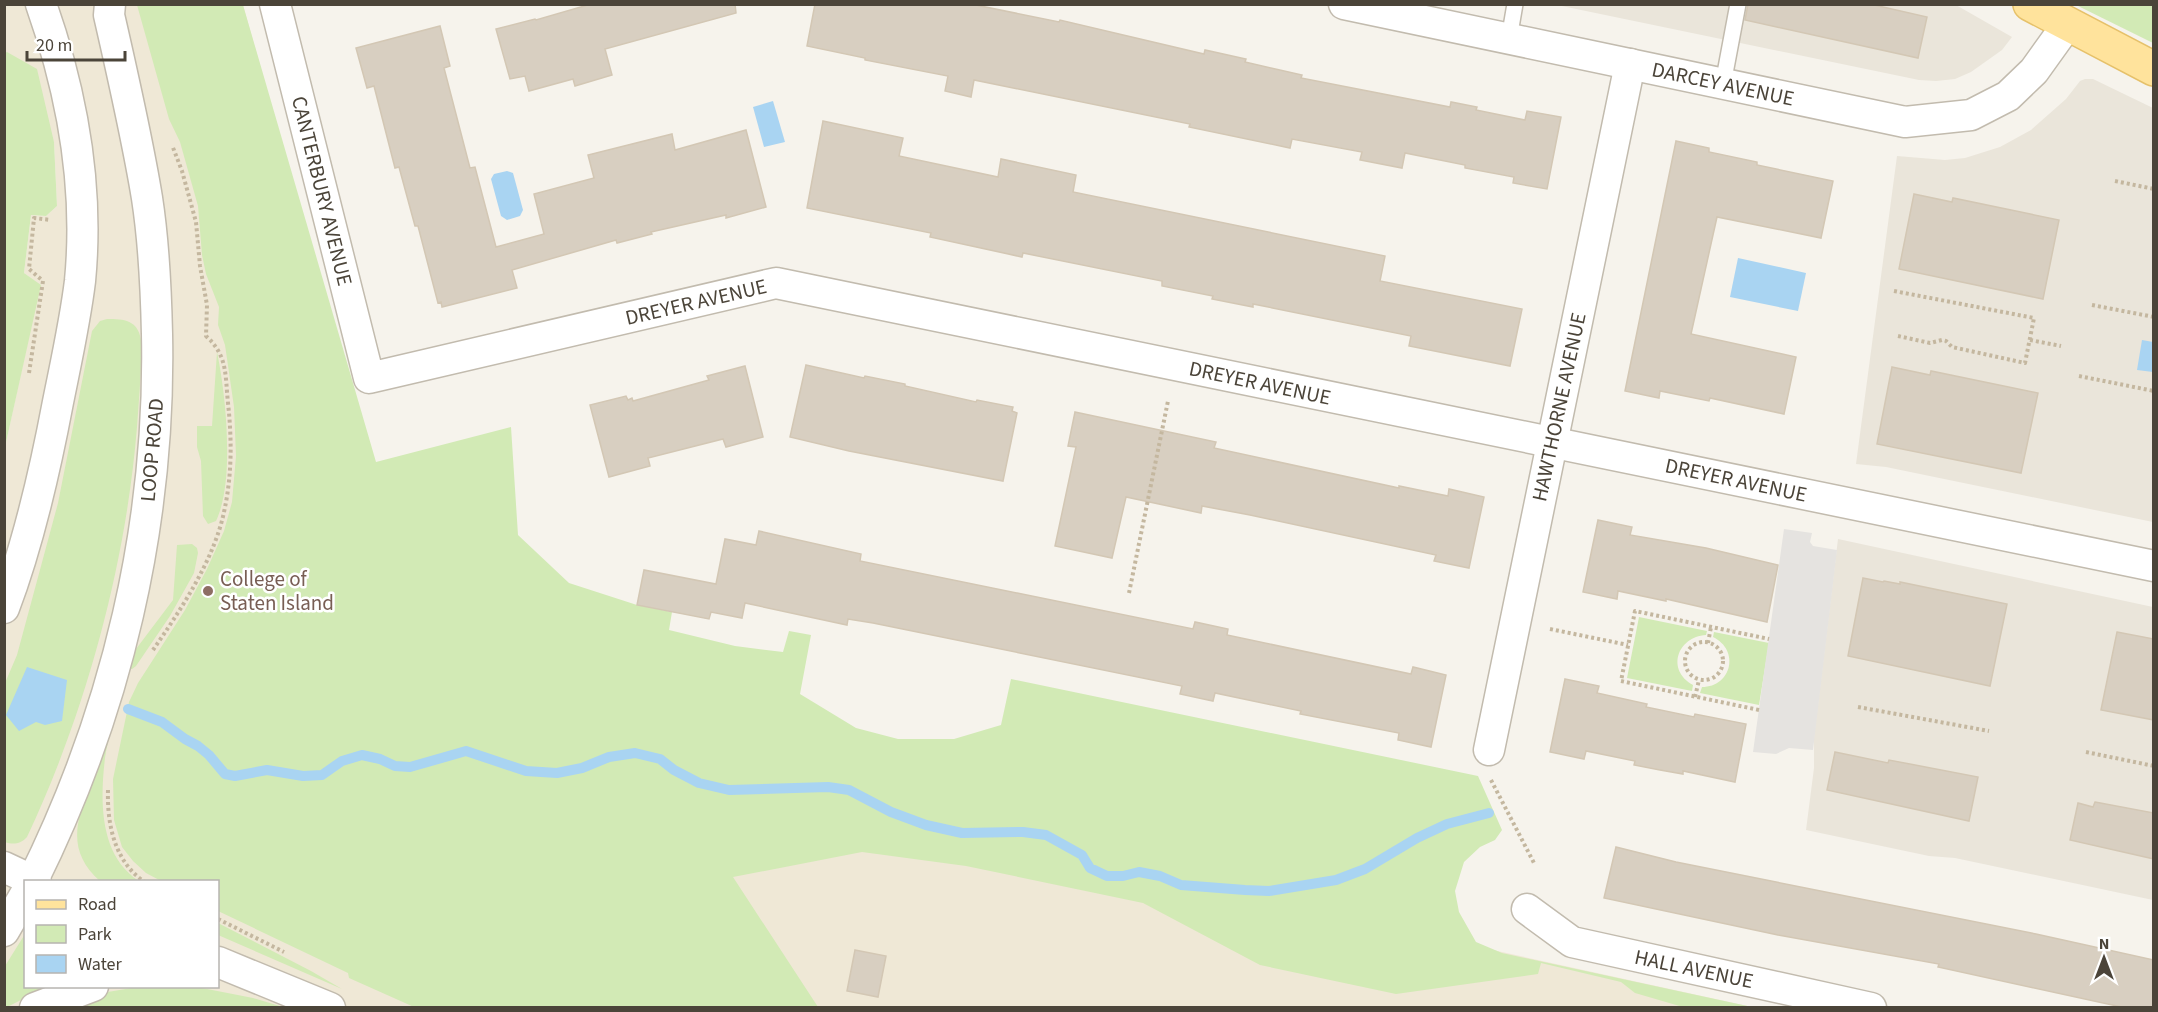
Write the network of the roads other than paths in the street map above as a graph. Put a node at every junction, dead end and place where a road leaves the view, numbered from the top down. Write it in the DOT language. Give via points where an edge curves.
graph roads {
  1 [pos="41,4"];
  2 [pos="110,4"];
  3 [pos="1344,4"];
  4 [pos="1515,4"];
  5 [pos="1738,4"];
  6 [pos="2030,4"];
  7 [pos="283,6"];
  8 [pos="2067,25"];
  9 [pos="1509,39"];
  10 [pos="1630,64"];
  11 [pos="2154,69"];
  12 [pos="1723,84"];
  13 [pos="369,378"];
  14 [pos="1551,442"];
  15 [pos="2154,566"];
  16 [pos="4,608"];
  17 [pos="1488,762"];
  18 [pos="4,867"];
  19 [pos="25,880"];
  20 [pos="34,880"];
  21 [pos="24,897"];
  22 [pos="1527,909"];
  23 [pos="4,931"];
  24 [pos="219,963"];
  25 [pos="231,973"];
  26 [pos="90,988"];
  27 [pos="35,1008"];
  28 [pos="330,1008"];
  29 [pos="1871,1008"];
  1 -- 16 [label="street" via="57,49 74,125 82,200 80,280 47,462"];
  2 -- 20 [label="street, LOOP ROAD" via="109,15 147,199 156,284 158,382 153,467 143,548 124,635 94,736"];
  3 -- 9 [label="street, DARCEY AVENUE"];
  4 -- 9 [label="lane"];
  5 -- 12 [label="lane"];
  6 -- 8 [label="main road"];
  7 -- 13 [label="street, CANTERBURY AVENUE"];
  8 -- 11 [label="main road"];
  8 -- 12 [label="street, DARCEY AVENUE" via="2034,71 2008,96 1971,115 1905,122"];
  9 -- 10 [label="street, DARCEY AVENUE"];
  10 -- 12 [label="street, DARCEY AVENUE"];
  10 -- 14 [label="street, HAWTHORNE AVENUE"];
  13 -- 14 [label="street, DREYER AVENUE" via="776,283"];
  14 -- 15 [label="street, DREYER AVENUE"];
  14 -- 17 [label="street, HAWTHORNE AVENUE"];
  18 -- 19 [label="street"];
  21 -- 23 [label="street, LOOP ROAD"];
  22 -- 29 [label="street, HALL AVENUE" via="1572,942"];
  24 -- 25 [label="street"];
  25 -- 28 [label="street"];
  26 -- 27 [label="street"];
}
